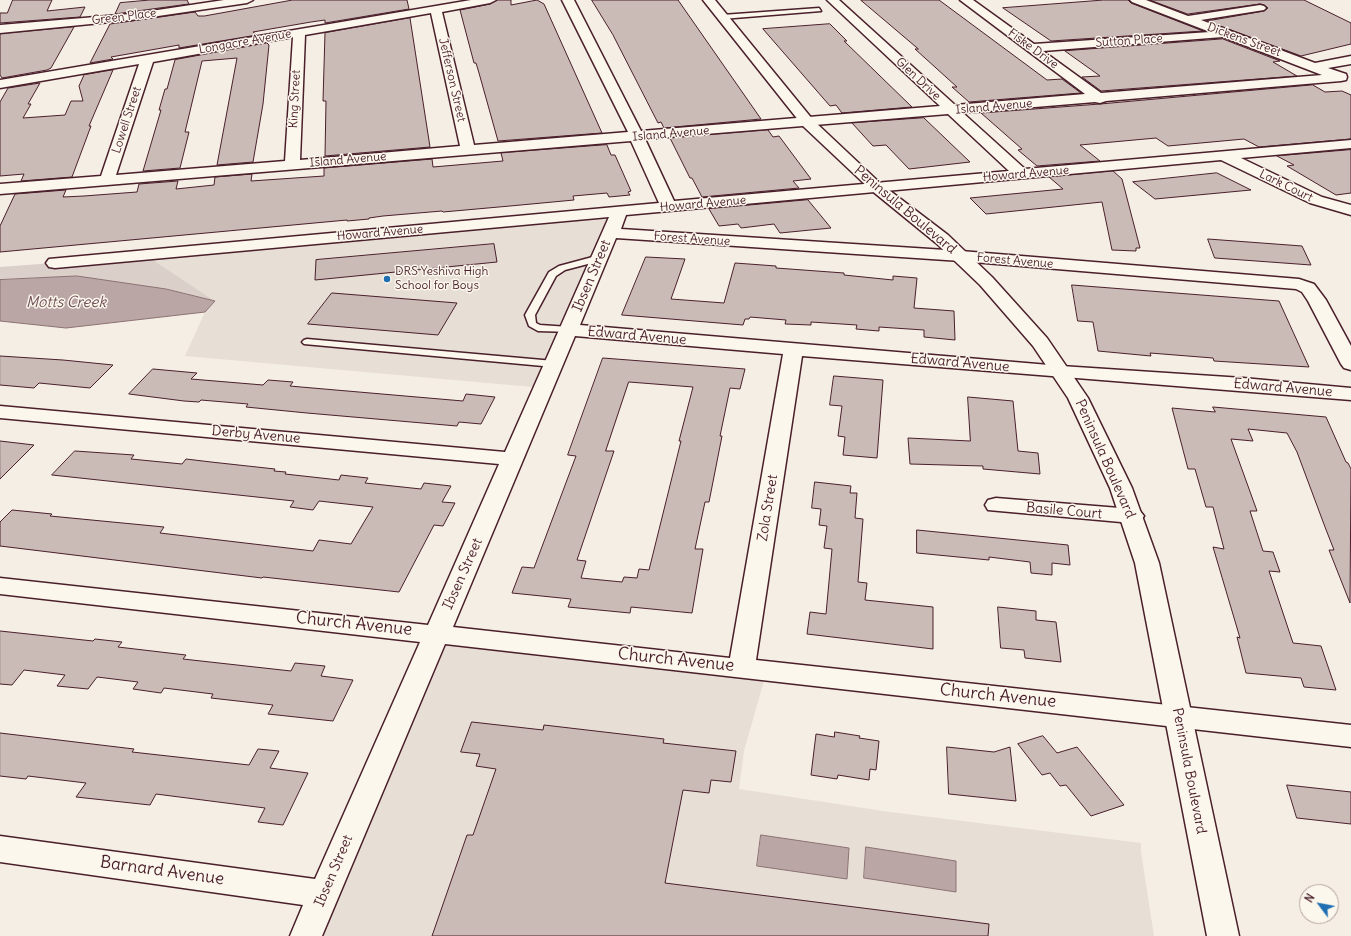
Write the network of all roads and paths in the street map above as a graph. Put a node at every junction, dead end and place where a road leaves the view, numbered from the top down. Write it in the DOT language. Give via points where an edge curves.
graph roads {
  1 [pos="248,0"];
  2 [pos="490,0"];
  3 [pos="568,0"];
  4 [pos="709,0"];
  5 [pos="833,0"];
  6 [pos="966,0"];
  7 [pos="1136,0"];
  8 [pos="1260,8"];
  9 [pos="436,10"];
  10 [pos="820,10"];
  11 [pos="722,17"];
  12 [pos="1186,19"];
  13 [pos="0,29"];
  14 [pos="299,33"];
  15 [pos="1226,34"];
  16 [pos="1032,48"];
  17 [pos="147,60"];
  18 [pos="1351,60"];
  19 [pos="1316,67"];
  20 [pos="1346,79"];
  21 [pos="0,84"];
  22 [pos="1100,99"];
  23 [pos="952,111"];
  24 [pos="808,123"];
  25 [pos="637,137"];
  26 [pos="1351,144"];
  27 [pos="468,150"];
  28 [pos="1224,156"];
  29 [pos="292,165"];
  30 [pos="1021,174"];
  31 [pos="107,180"];
  32 [pos="876,187"];
  33 [pos="0,189"];
  34 [pos="669,207"];
  35 [pos="1351,210"];
  36 [pos="620,211"];
  37 [pos="611,233"];
  38 [pos="961,256"];
  39 [pos="600,258"];
  40 [pos="55,262"];
  41 [pos="569,330"];
  42 [pos="307,342"];
  43 [pos="793,349"];
  44 [pos="554,364"];
  45 [pos="1351,364"];
  46 [pos="1061,372"];
  47 [pos="1351,394"];
  48 [pos="0,412"];
  49 [pos="513,459"];
  50 [pos="996,505"];
  51 [pos="1132,516"];
  52 [pos="0,586"];
  53 [pos="437,633"];
  54 [pos="742,668"];
  55 [pos="1179,717"];
  56 [pos="1351,736"];
  57 [pos="0,849"];
  58 [pos="324,894"];
  59 [pos="306,936"];
  60 [pos="1223,936"];
  1 -- 13 [label="street, Green Place" via="131,17"];
  2 -- 9 [label="street, Longacre Avenue"];
  3 -- 25 [label="street"];
  4 -- 11 [label="street, Peninsula Boulevard"];
  5 -- 23 [label="street, Glen Drive"];
  6 -- 16 [label="street, Fiske Drive"];
  7 -- 12 [label="street, Dickens Street"];
  8 -- 12 [label="street"];
  9 -- 14 [label="street, Longacre Avenue"];
  9 -- 27 [label="street, Jefferson Street"];
  10 -- 11 [label="lane"];
  11 -- 24 [label="street, Peninsula Boulevard"];
  12 -- 15 [label="street, Dickens Street"];
  14 -- 17 [label="street, Longacre Avenue"];
  14 -- 29 [label="street, King Street"];
  15 -- 16 [label="street, Sutton Place"];
  15 -- 19 [label="street, Dickens Street"];
  16 -- 22 [label="street, Fiske Drive"];
  17 -- 21 [label="street, Longacre Avenue"];
  17 -- 31 [label="street, Lowell Street"];
  18 -- 19 [label="street"];
  19 -- 20 [label="street, Dickens Street"];
  20 -- 22 [label="street, Island Avenue"];
  22 -- 23 [label="street, Island Avenue"];
  23 -- 24 [label="street, Island Avenue"];
  23 -- 30 [label="street, Glen Drive"];
  24 -- 25 [label="street, Island Avenue"];
  24 -- 32 [label="street, Peninsula Boulevard"];
  25 -- 27 [label="street, Island Avenue"];
  25 -- 34 [label="street"];
  26 -- 28 [label="street, Howard Avenue"];
  27 -- 29 [label="street, Island Avenue"];
  28 -- 30 [label="street, Howard Avenue"];
  28 -- 35 [label="street, Lark Court" via="1316,200"];
  29 -- 31 [label="street, Island Avenue"];
  30 -- 32 [label="street, Howard Avenue"];
  31 -- 33 [label="street, Island Avenue"];
  32 -- 34 [label="street, Howard Avenue"];
  32 -- 38 [label="street, Peninsula Boulevard"];
  34 -- 36 [label="street, Howard Avenue"];
  36 -- 37 [label="street, Ibsen Street"];
  36 -- 40 [label="street, Howard Avenue"];
  37 -- 38 [label="street, Forest Avenue"];
  37 -- 39 [label="street, Ibsen Street"];
  38 -- 45 [label="street, Forest Avenue" via="1283,282 1308,288"];
  38 -- 46 [label="street, Peninsula Boulevard" via="1040,342"];
  39 -- 41 [label="street, Ibsen Street"];
  39 -- 41 [label="lane" via="562,268 552,274 530,315 532,324 538,328"];
  41 -- 43 [label="street, Edward Avenue"];
  41 -- 44 [label="street, Ibsen Street"];
  42 -- 44 [label="lane"];
  43 -- 46 [label="street, Edward Avenue"];
  43 -- 54 [label="street, Zola Street"];
  44 -- 49 [label="street, Ibsen Street"];
  46 -- 47 [label="street, Edward Avenue"];
  46 -- 51 [label="street, Peninsula Boulevard" via="1078,398 1099,440"];
  48 -- 49 [label="street, Derby Avenue"];
  49 -- 53 [label="street, Ibsen Street"];
  50 -- 51 [label="street, Basile Court"];
  51 -- 55 [label="street, Peninsula Boulevard" via="1147,563"];
  52 -- 53 [label="street, Church Avenue"];
  53 -- 54 [label="street, Church Avenue"];
  53 -- 58 [label="street, Ibsen Street"];
  54 -- 55 [label="street, Church Avenue"];
  55 -- 56 [label="street, Church Avenue"];
  55 -- 60 [label="street, Peninsula Boulevard"];
  57 -- 58 [label="street, Barnard Avenue"];
  58 -- 59 [label="street, Ibsen Street"];
}
